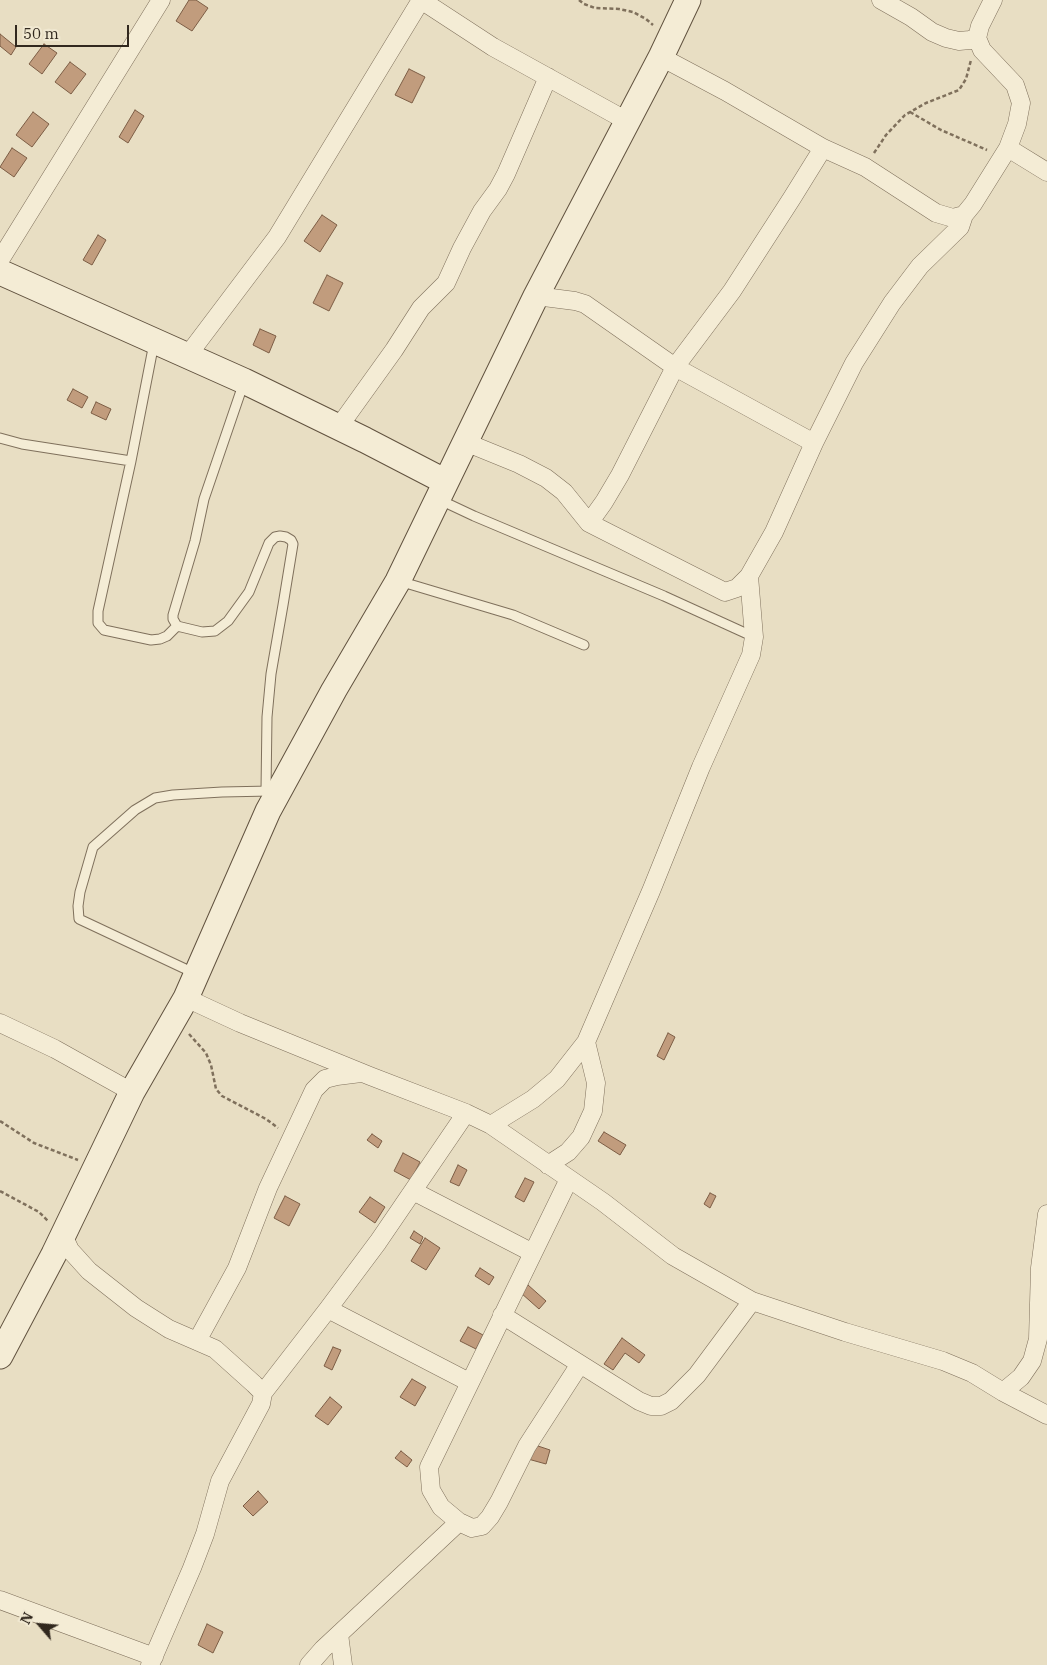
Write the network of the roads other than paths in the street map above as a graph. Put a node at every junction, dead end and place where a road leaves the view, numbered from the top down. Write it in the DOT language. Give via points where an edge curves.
graph roads {
  1 [pos="161,0"];
  2 [pos="421,0"];
  3 [pos="688,0"];
  4 [pos="881,0"];
  5 [pos="993,0"];
  6 [pos="974,39"];
  7 [pos="665,49"];
  8 [pos="548,78"];
  9 [pos="626,121"];
  10 [pos="823,148"];
  11 [pos="1005,152"];
  12 [pos="1047,172"];
  13 [pos="964,215"];
  14 [pos="0,260"];
  15 [pos="0,272"];
  16 [pos="536,296"];
  17 [pos="155,341"];
  18 [pos="188,355"];
  19 [pos="675,367"];
  20 [pos="244,381"];
  21 [pos="338,428"];
  22 [pos="0,438"];
  23 [pos="465,442"];
  24 [pos="814,443"];
  25 [pos="131,461"];
  26 [pos="442,490"];
  27 [pos="589,523"];
  28 [pos="750,576"];
  29 [pos="398,581"];
  30 [pos="725,592"];
  31 [pos="753,619"];
  32 [pos="178,626"];
  33 [pos="754,637"];
  34 [pos="584,645"];
  35 [pos="272,791"];
  36 [pos="196,974"];
  37 [pos="180,1008"];
  38 [pos="0,1022"];
  39 [pos="586,1042"];
  40 [pos="362,1072"];
  41 [pos="132,1092"];
  42 [pos="466,1113"];
  43 [pos="491,1126"];
  44 [pos="548,1164"];
  45 [pos="569,1179"];
  46 [pos="413,1191"];
  47 [pos="1047,1214"];
  48 [pos="64,1235"];
  49 [pos="533,1253"];
  50 [pos="752,1301"];
  51 [pos="328,1309"];
  52 [pos="502,1315"];
  53 [pos="197,1341"];
  54 [pos="0,1356"];
  55 [pos="580,1364"];
  56 [pos="469,1382"];
  57 [pos="1003,1392"];
  58 [pos="263,1393"];
  59 [pos="1047,1415"];
  60 [pos="459,1522"];
  61 [pos="0,1600"];
  62 [pos="339,1634"];
  63 [pos="152,1661"];
  64 [pos="309,1665"];
  65 [pos="342,1665"];
  1 -- 14 [label="street"];
  2 -- 8 [label="street" via="492,47"];
  2 -- 18 [label="street" via="276,237"];
  3 -- 7 [label="street"];
  4 -- 6 [label="street" via="946,38"];
  5 -- 6 [label="street"];
  6 -- 11 [label="street" via="1015,85 1021,103"];
  7 -- 9 [label="street"];
  7 -- 10 [label="street" via="725,91"];
  8 -- 9 [label="street"];
  8 -- 21 [label="street" via="506,174 482,211 446,283 420,308"];
  9 -- 16 [label="street"];
  10 -- 13 [label="street" via="865,167 936,213 953,218"];
  10 -- 19 [label="street" via="732,291"];
  11 -- 12 [label="street"];
  11 -- 13 [label="street"];
  13 -- 24 [label="street" via="960,227 920,266 892,302 854,363"];
  15 -- 17 [label="street"];
  16 -- 19 [label="street" via="585,304"];
  16 -- 23 [label="street"];
  17 -- 18 [label="street"];
  17 -- 25 [label="lane"];
  18 -- 20 [label="street"];
  19 -- 24 [label="street"];
  19 -- 27 [label="street" via="620,475"];
  20 -- 21 [label="street"];
  20 -- 32 [label="lane" via="204,499 173,615"];
  21 -- 26 [label="street" via="365,440"];
  22 -- 25 [label="lane"];
  23 -- 26 [label="street"];
  23 -- 27 [label="street" via="546,478 564,492"];
  24 -- 28 [label="street" via="774,532"];
  25 -- 32 [label="lane" via="98,623 104,630 151,640 167,636"];
  26 -- 29 [label="street"];
  26 -- 33 [label="lane" via="474,516"];
  27 -- 30 [label="street"];
  28 -- 30 [label="street" via="737,588"];
  28 -- 31 [label="street"];
  29 -- 34 [label="lane" via="513,615"];
  29 -- 35 [label="street"];
  30 -- 31 [label="street"];
  31 -- 33 [label="street"];
  32 -- 35 [label="lane" via="202,632 215,631 228,621 249,592 270,543 280,536 291,540 293,544 267,717"];
  33 -- 39 [label="street" via="751,655"];
  35 -- 36 [label="street" via="268,811"];
  35 -- 36 [label="lane" via="155,798 135,810 93,846 80,892 79,919"];
  36 -- 37 [label="street"];
  37 -- 40 [label="street" via="240,1023"];
  37 -- 41 [label="street"];
  38 -- 41 [label="street"];
  39 -- 43 [label="street" via="558,1079"];
  39 -- 44 [label="street" via="596,1083 593,1111 581,1137 568,1152"];
  40 -- 42 [label="street"];
  40 -- 53 [label="street" via="325,1079 314,1090 268,1188 237,1268"];
  41 -- 48 [label="street"];
  42 -- 43 [label="street"];
  42 -- 46 [label="street"];
  43 -- 44 [label="street"];
  44 -- 45 [label="street"];
  45 -- 49 [label="street"];
  45 -- 50 [label="street" via="673,1256"];
  46 -- 49 [label="street"];
  46 -- 51 [label="street"];
  47 -- 57 [label="street" via="1040,1268 1038,1339 1032,1361 1021,1377"];
  48 -- 53 [label="street" via="70,1250 97,1278 169,1329"];
  48 -- 54 [label="street"];
  49 -- 52 [label="street"];
  50 -- 55 [label="street" via="697,1375 671,1401 661,1406 639,1401"];
  50 -- 57 [label="street" via="943,1360"];
  51 -- 56 [label="street"];
  51 -- 58 [label="street"];
  52 -- 55 [label="street"];
  52 -- 56 [label="street"];
  53 -- 58 [label="street" via="215,1349"];
  55 -- 60 [label="street" via="526,1446 490,1517 482,1526 472,1528"];
  56 -- 60 [label="street" via="429,1467 431,1490 442,1507"];
  57 -- 59 [label="street"];
  58 -- 63 [label="street" via="261,1404 220,1481 205,1534"];
  60 -- 62 [label="street"];
  61 -- 63 [label="street"];
  62 -- 64 [label="street"];
  62 -- 65 [label="street"];
}
